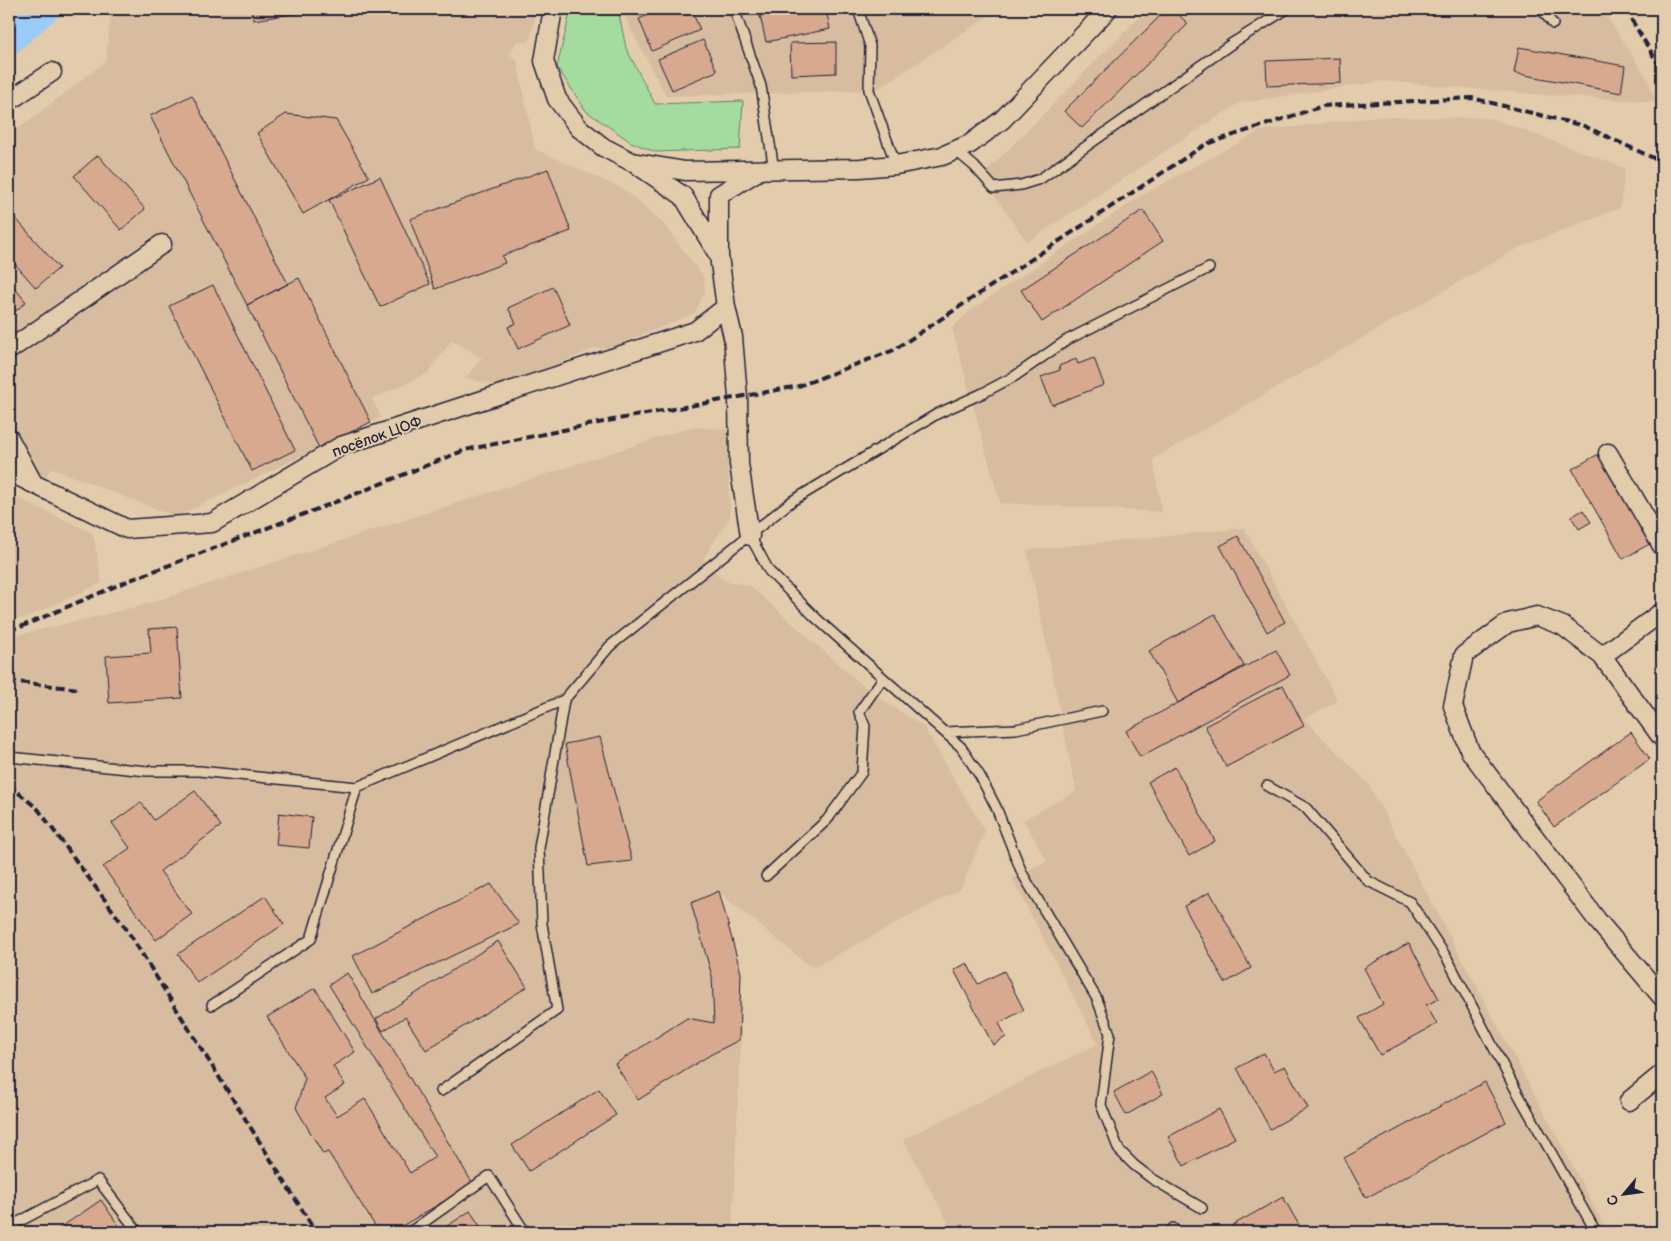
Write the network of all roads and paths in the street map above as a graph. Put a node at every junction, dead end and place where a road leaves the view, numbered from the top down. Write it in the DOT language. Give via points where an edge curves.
graph roads {
  1 [pos="553,9"];
  2 [pos="734,9"];
  3 [pos="858,9"];
  4 [pos="1108,9"];
  5 [pos="1287,9"];
  6 [pos="1541,9"];
  7 [pos="1553,24"];
  8 [pos="52,72"];
  9 [pos="9,101"];
  10 [pos="955,150"];
  11 [pos="632,162"];
  12 [pos="896,165"];
  13 [pos="767,170"];
  14 [pos="162,244"];
  15 [pos="719,256"];
  16 [pos="1209,268"];
  17 [pos="726,307"];
  18 [pos="9,350"];
  19 [pos="9,438"];
  20 [pos="1608,453"];
  21 [pos="9,472"];
  22 [pos="33,483"];
  23 [pos="750,536"];
  24 [pos="1662,546"];
  25 [pos="1662,612"];
  26 [pos="1602,656"];
  27 [pos="883,678"];
  28 [pos="564,700"];
  29 [pos="1102,711"];
  30 [pos="944,732"];
  31 [pos="1662,738"];
  32 [pos="9,757"];
  33 [pos="1267,786"];
  34 [pos="357,788"];
  35 [pos="766,876"];
  36 [pos="1662,998"];
  37 [pos="212,1005"];
  38 [pos="1662,1074"];
  39 [pos="440,1091"];
  40 [pos="1629,1101"];
  41 [pos="1202,1208"];
  42 [pos="9,1227"];
  43 [pos="138,1232"];
  44 [pos="410,1232"];
  45 [pos="525,1232"];
  46 [pos="1596,1232"];
  1 -- 11 [label="street" via="544,61 557,99 579,128 603,148"];
  2 -- 13 [label="lane" via="762,86"];
  3 -- 12 [label="lane" via="870,46 870,90"];
  4 -- 10 [label="street" via="1002,120 970,144"];
  5 -- 10 [label="lane" via="1234,42 1040,179 994,188"];
  6 -- 7 [label="lane"];
  8 -- 9 [label="street"];
  10 -- 12 [label="street" via="942,156"];
  11 -- 13 [label="street" via="685,171"];
  11 -- 15 [label="street" via="683,196"];
  12 -- 13 [label="street"];
  13 -- 15 [label="street" via="719,195"];
  14 -- 18 [label="street"];
  15 -- 17 [label="street"];
  16 -- 23 [label="lane" via="1067,340 1015,376 937,414 874,450 792,501"];
  17 -- 22 [label="street, посёлок ЦОФ" via="695,331 341,446 212,523 127,529"];
  17 -- 23 [label="street" via="733,337 739,464"];
  19 -- 22 [label="street"];
  20 -- 24 [label="street"];
  21 -- 22 [label="street, посёлок ЦОФ"];
  23 -- 27 [label="lane" via="769,571"];
  23 -- 28 [label="lane" via="610,646"];
  25 -- 26 [label="street"];
  26 -- 31 [label="street"];
  26 -- 36 [label="street" via="1563,626 1537,616 1508,623 1464,654 1453,706 1470,751 1598,920"];
  27 -- 30 [label="lane"];
  27 -- 35 [label="lane" via="859,712 865,726 862,772 827,820"];
  28 -- 34 [label="lane"];
  28 -- 39 [label="lane" via="539,848 542,924 556,1010"];
  29 -- 30 [label="lane" via="1016,729"];
  30 -- 41 [label="lane" via="961,747 980,776 1022,873 1097,999 1110,1034 1101,1105 1119,1150 1151,1178"];
  32 -- 34 [label="lane" via="146,771 199,771"];
  33 -- 46 [label="lane" via="1306,808 1368,881 1410,902 1447,958 1512,1083"];
  34 -- 37 [label="lane" via="311,939"];
  38 -- 40 [label="street"];
  42 -- 43 [label="lane" via="98,1180"];
  44 -- 45 [label="lane" via="489,1176"];
}
